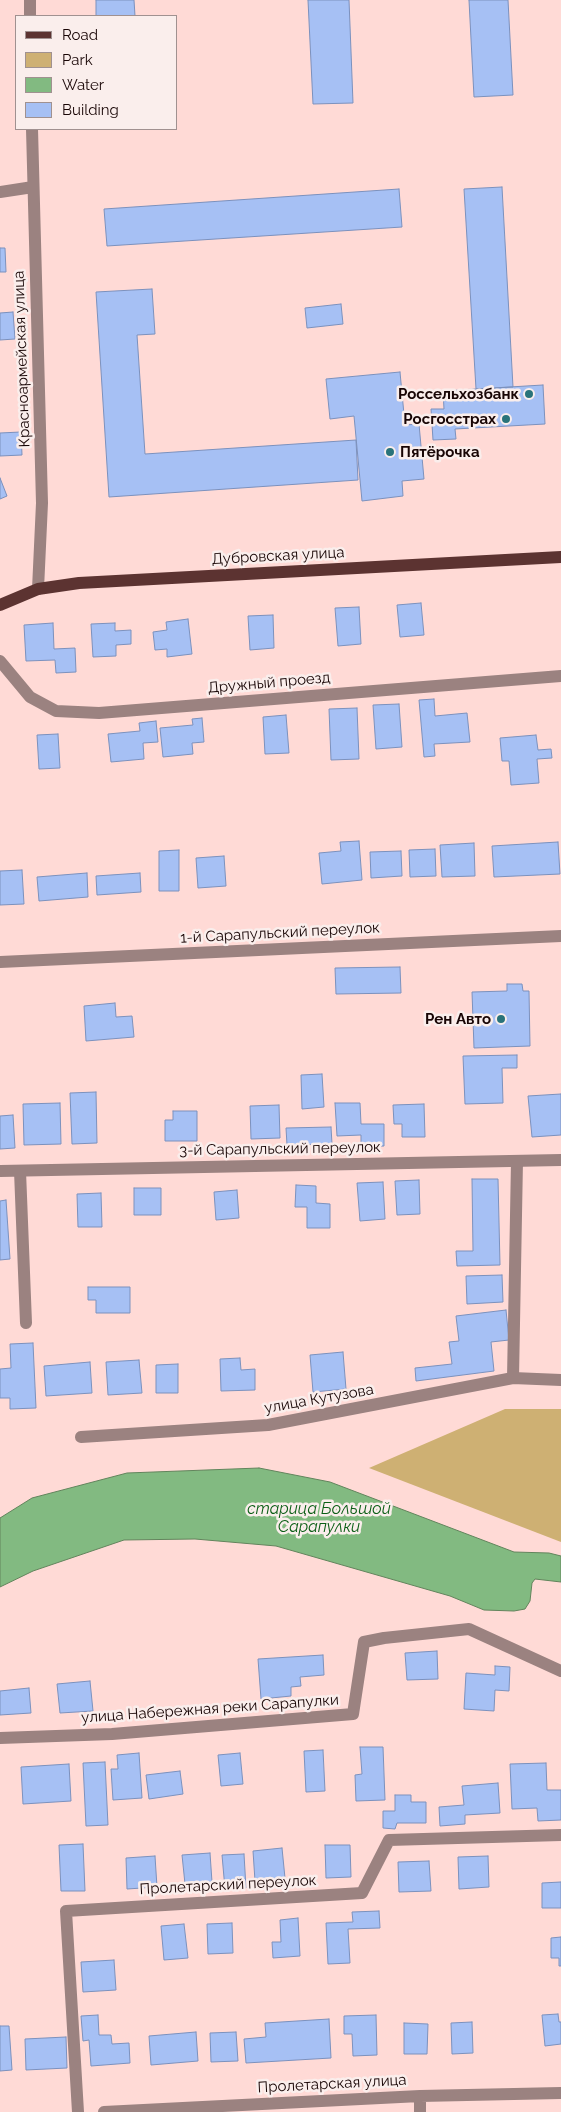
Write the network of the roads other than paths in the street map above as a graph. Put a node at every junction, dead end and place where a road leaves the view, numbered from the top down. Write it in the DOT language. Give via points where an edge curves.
graph roads {
  1 [pos="30,0"];
  2 [pos="30,15"];
  3 [pos="32,130"];
  4 [pos="33,187"];
  5 [pos="0,192"];
  6 [pos="561,556"];
  7 [pos="38,589"];
  8 [pos="0,605"];
  9 [pos="0,661"];
  10 [pos="561,676"];
  11 [pos="561,936"];
  12 [pos="0,962"];
  13 [pos="561,1160"];
  14 [pos="517,1161"];
  15 [pos="20,1170"];
  16 [pos="0,1171"];
  17 [pos="26,1323"];
  18 [pos="512,1378"];
  19 [pos="561,1380"];
  20 [pos="81,1437"];
  21 [pos="561,1671"];
  22 [pos="0,1738"];
  23 [pos="561,1835"];
  24 [pos="561,2093"];
  25 [pos="420,2096"];
  26 [pos="78,2112"];
  27 [pos="104,2112"];
  28 [pos="420,2112"];
  1 -- 2 [label="street"];
  3 -- 4 [label="street, Красноармейская улица"];
  4 -- 5 [label="street"];
  4 -- 7 [label="street, Красноармейская улица" via="42,503"];
  6 -- 7 [label="main road, Дубровская улица" via="79,583"];
  7 -- 8 [label="main road, Дубровская улица"];
  9 -- 10 [label="street, Дружный проезд" via="30,697 56,710 99,713"];
  11 -- 12 [label="street, 1-й Сарапульский переулок"];
  13 -- 14 [label="street, 3-й Сарапульский переулок"];
  14 -- 15 [label="street, 3-й Сарапульский переулок"];
  14 -- 18 [label="street"];
  15 -- 16 [label="street, 3-й Сарапульский переулок"];
  15 -- 17 [label="street"];
  18 -- 19 [label="street, улица Кутузова"];
  18 -- 20 [label="street, улица Кутузова" via="268,1426"];
  21 -- 22 [label="street, улица Набережная реки Сарапулки" via="469,1629 384,1638 364,1642 353,1714 112,1734"];
  23 -- 26 [label="street, Пролетарский переулок" via="389,1840 362,1893 66,1911"];
  24 -- 25 [label="street, Пролетарская улица"];
  25 -- 27 [label="street, Пролетарская улица"];
  25 -- 28 [label="street"];
}
